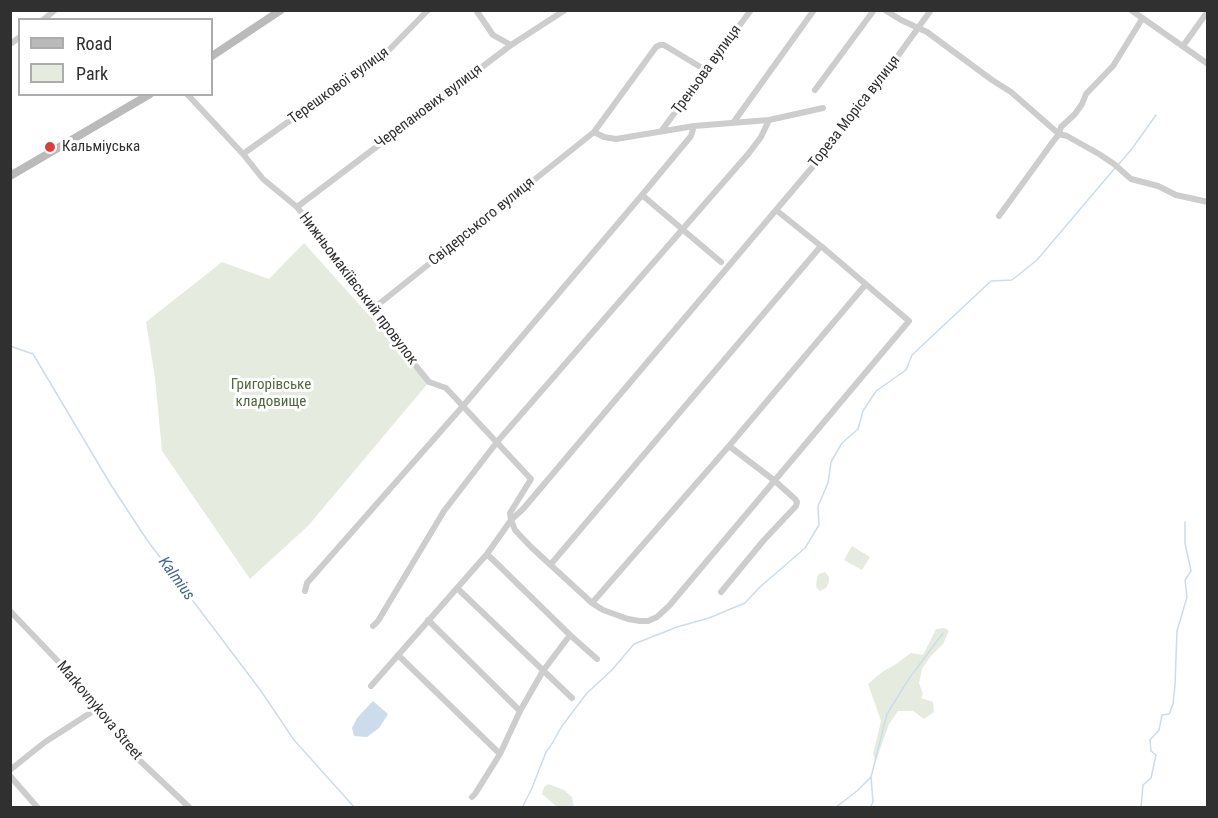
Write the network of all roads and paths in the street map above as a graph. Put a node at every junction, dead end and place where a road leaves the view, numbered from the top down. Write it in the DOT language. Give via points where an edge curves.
graph roads {
  1 [pos="281,10"];
  2 [pos="429,10"];
  3 [pos="476,10"];
  4 [pos="565,10"];
  5 [pos="751,10"];
  6 [pos="814,10"];
  7 [pos="874,10"];
  8 [pos="885,10"];
  9 [pos="931,10"];
  10 [pos="1131,10"];
  11 [pos="1206,12"];
  12 [pos="1142,19"];
  13 [pos="918,27"];
  14 [pos="511,45"];
  15 [pos="1183,46"];
  16 [pos="213,55"];
  17 [pos="1208,64"];
  18 [pos="707,71"];
  19 [pos="815,90"];
  20 [pos="147,96"];
  21 [pos="189,96"];
  22 [pos="823,108"];
  23 [pos="769,120"];
  24 [pos="733,123"];
  25 [pos="694,126"];
  26 [pos="663,130"];
  27 [pos="594,132"];
  28 [pos="1059,134"];
  29 [pos="243,154"];
  30 [pos="10,176"];
  31 [pos="642,195"];
  32 [pos="1208,202"];
  33 [pos="297,207"];
  34 [pos="776,210"];
  35 [pos="999,216"];
  36 [pos="683,230"];
  37 [pos="821,246"];
  38 [pos="721,262"];
  39 [pos="866,284"];
  40 [pos="372,312"];
  41 [pos="463,406"];
  42 [pos="497,442"];
  43 [pos="729,446"];
  44 [pos="775,481"];
  45 [pos="511,520"];
  46 [pos="487,554"];
  47 [pos="551,564"];
  48 [pos="457,588"];
  49 [pos="305,591"];
  50 [pos="721,591"];
  51 [pos="592,603"];
  52 [pos="10,611"];
  53 [pos="428,620"];
  54 [pos="373,626"];
  55 [pos="570,635"];
  56 [pos="398,656"];
  57 [pos="597,660"];
  58 [pos="543,671"];
  59 [pos="370,686"];
  60 [pos="572,698"];
  61 [pos="98,708"];
  62 [pos="520,711"];
  63 [pos="500,754"];
  64 [pos="10,770"];
  65 [pos="10,776"];
  66 [pos="472,797"];
  67 [pos="38,807"];
  68 [pos="190,807"];
  1 -- 16 [label="street"];
  2 -- 29 [label="street, Терешкової вулиця" via="389,50"];
  3 -- 14 [label="street" via="493,35"];
  4 -- 14 [label="street, Черепанових вулиця"];
  5 -- 18 [label="street, Треньова вулиця"];
  6 -- 24 [label="street"];
  7 -- 19 [label="street"];
  8 -- 13 [label="street"];
  9 -- 13 [label="street, Тореза Моріса вулиця"];
  10 -- 12 [label="street"];
  11 -- 15 [label="street"];
  12 -- 15 [label="street"];
  12 -- 28 [label="street" via="1113,66 1086,94"];
  13 -- 28 [label="street" via="1011,92"];
  13 -- 34 [label="street, Тореза Моріса вулиця" via="848,124"];
  14 -- 33 [label="street, Черепанових вулиця"];
  15 -- 17 [label="street"];
  18 -- 26 [label="street, Треньова вулиця"];
  18 -- 27 [label="street, Свiдерського вулиця" via="664,45 656,47"];
  20 -- 30 [label="street"];
  21 -- 29 [label="street, Нижньомакіївський провулок"];
  22 -- 23 [label="street"];
  23 -- 24 [label="street"];
  23 -- 36 [label="street" via="749,153"];
  24 -- 25 [label="street"];
  25 -- 26 [label="street"];
  25 -- 31 [label="street" via="691,136"];
  26 -- 27 [label="street" via="616,139"];
  27 -- 40 [label="street, Свiдерського вулиця"];
  28 -- 32 [label="street" via="1099,154 1131,179"];
  28 -- 35 [label="street"];
  29 -- 33 [label="street, Нижньомакіївський провулок" via="263,179"];
  31 -- 36 [label="street"];
  31 -- 41 [label="street"];
  33 -- 40 [label="street, Нижньомакіївський провулок"];
  34 -- 37 [label="street"];
  34 -- 45 [label="street, Тореза Моріса вулиця"];
  36 -- 38 [label="street"];
  36 -- 42 [label="street"];
  37 -- 39 [label="street"];
  37 -- 47 [label="street"];
  39 -- 43 [label="street"];
  39 -- 44 [label="street" via="909,321"];
  40 -- 41 [label="street, Нижньомакіївський провулок" via="429,382 446,388"];
  41 -- 42 [label="street, Нижньомакіївський провулок"];
  41 -- 49 [label="street" via="307,583"];
  42 -- 45 [label="street, Нижньомакіївський провулок" via="531,479 510,513"];
  42 -- 54 [label="street" via="444,511"];
  43 -- 44 [label="street"];
  43 -- 51 [label="street"];
  44 -- 50 [label="street" via="795,499 796,506"];
  44 -- 51 [label="street" via="657,617 648,621 628,619"];
  45 -- 46 [label="street"];
  45 -- 47 [label="street" via="515,530"];
  46 -- 48 [label="street"];
  46 -- 55 [label="street"];
  47 -- 51 [label="street"];
  48 -- 53 [label="street"];
  48 -- 58 [label="street"];
  52 -- 61 [label="street, Markovnykova Street"];
  53 -- 56 [label="street"];
  53 -- 62 [label="street"];
  55 -- 57 [label="street"];
  55 -- 58 [label="street"];
  56 -- 59 [label="street"];
  56 -- 63 [label="street"];
  58 -- 60 [label="street"];
  58 -- 62 [label="street"];
  61 -- 64 [label="street"];
  61 -- 68 [label="street, Markovnykova Street" via="135,756"];
  62 -- 63 [label="street"];
  63 -- 66 [label="street"];
  65 -- 67 [label="street"];
}
